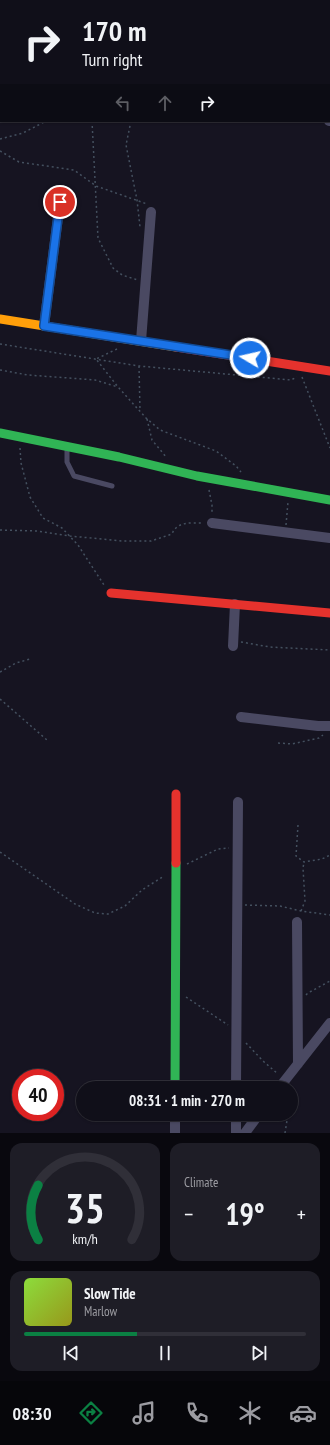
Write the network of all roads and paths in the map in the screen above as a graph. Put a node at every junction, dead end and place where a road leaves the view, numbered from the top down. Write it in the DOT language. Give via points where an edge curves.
graph roads {
  1 [pos="44,122"];
  2 [pos="92,122"];
  3 [pos="131,122"];
  4 [pos="0,139"];
  5 [pos="0,151"];
  6 [pos="96,186"];
  7 [pos="137,200"];
  8 [pos="60,202"];
  9 [pos="150,212"];
  10 [pos="141,230"];
  11 [pos="145,282"];
  12 [pos="0,319"];
  13 [pos="44,326"];
  14 [pos="137,341"];
  15 [pos="0,344"];
  16 [pos="96,360"];
  17 [pos="139,366"];
  18 [pos="0,370"];
  19 [pos="330,370"];
  20 [pos="118,388"];
  21 [pos="140,411"];
  22 [pos="146,418"];
  23 [pos="0,433"];
  24 [pos="19,436"];
  25 [pos="67,446"];
  26 [pos="330,448"];
  27 [pos="178,472"];
  28 [pos="207,478"];
  29 [pos="112,486"];
  30 [pos="252,486"];
  31 [pos="290,493"];
  32 [pos="330,500"];
  33 [pos="212,523"];
  34 [pos="0,530"];
  35 [pos="285,532"];
  36 [pos="70,536"];
  37 [pos="330,538"];
  38 [pos="111,593"];
  39 [pos="235,604"];
  40 [pos="330,613"];
  41 [pos="233,643"];
  42 [pos="330,650"];
  43 [pos="30,659"];
  44 [pos="0,672"];
  45 [pos="0,699"];
  46 [pos="241,717"];
  47 [pos="327,730"];
  48 [pos="47,740"];
  49 [pos="278,743"];
  50 [pos="176,794"];
  51 [pos="238,802"];
  52 [pos="298,825"];
  53 [pos="237,848"];
  54 [pos="0,852"];
  55 [pos="330,855"];
  56 [pos="304,862"];
  57 [pos="176,869"];
  58 [pos="237,905"];
  59 [pos="301,912"];
  60 [pos="330,915"];
  61 [pos="297,922"];
  62 [pos="330,981"];
  63 [pos="298,1006"];
  64 [pos="330,1023"];
  65 [pos="298,1064"];
  66 [pos="175,1081"];
  67 [pos="236,1081"];
  68 [pos="285,1081"];
  69 [pos="175,1121"];
  70 [pos="236,1121"];
  71 [pos="254,1121"];
  72 [pos="287,1121"];
  73 [pos="175,1133"];
  74 [pos="236,1133"];
  75 [pos="245,1133"];
  76 [pos="285,1133"];
  1 -- 4 [label="path" via="22,133"];
  2 -- 6 [label="path"];
  3 -- 7 [label="path" via="126,145"];
  5 -- 6 [label="path" via="19,162 74,170"];
  6 -- 7 [label="path"];
  6 -- 11 [label="path" via="98,238 113,268 122,275"];
  7 -- 9 [label="path" via="147,204"];
  7 -- 10 [label="path"];
  8 -- 13 [label="street"];
  9 -- 11 [label="street"];
  11 -- 14 [label="street"];
  12 -- 13 [label="street"];
  13 -- 14 [label="street"];
  14 -- 16 [label="path"];
  14 -- 19 [label="street"];
  15 -- 16 [label="path"];
  16 -- 17 [label="path"];
  16 -- 20 [label="path"];
  17 -- 21 [label="path"];
  17 -- 26 [label="path" via="291,380 301,375"];
  18 -- 20 [label="path" via="28,375 95,380"];
  20 -- 21 [label="path"];
  21 -- 22 [label="path"];
  22 -- 27 [label="path" via="152,440"];
  22 -- 30 [label="path" via="160,430 216,451 236,466"];
  23 -- 24 [label="street"];
  24 -- 25 [label="street"];
  24 -- 36 [label="path" via="21,463 30,497 42,518 62,528"];
  25 -- 27 [label="street"];
  25 -- 29 [label="lane" via="67,462 74,476"];
  27 -- 28 [label="street"];
  28 -- 30 [label="street"];
  28 -- 33 [label="path"];
  30 -- 31 [label="street"];
  31 -- 32 [label="street"];
  31 -- 35 [label="path"];
  33 -- 35 [label="street"];
  33 -- 36 [label="path" via="182,524 174,529 172,534 151,541"];
  34 -- 36 [label="path" via="37,531"];
  35 -- 37 [label="street"];
  36 -- 38 [label="path"];
  38 -- 39 [label="street"];
  39 -- 40 [label="street"];
  39 -- 41 [label="street"];
  41 -- 42 [label="path"];
  43 -- 44 [label="path"];
  45 -- 48 [label="path"];
  46 -- 47 [label="street" via="318,726"];
  47 -- 49 [label="path" via="320,738 292,744"];
  50 -- 57 [label="street"];
  51 -- 53 [label="street"];
  52 -- 56 [label="path" via="296,856"];
  53 -- 57 [label="path" via="218,849"];
  53 -- 58 [label="street"];
  54 -- 57 [label="path" via="75,904 95,913 108,914 125,906 142,890"];
  55 -- 56 [label="path"];
  56 -- 59 [label="path" via="305,901"];
  57 -- 66 [label="street"];
  58 -- 59 [label="path" via="280,906"];
  58 -- 67 [label="street"];
  59 -- 60 [label="path"];
  61 -- 63 [label="street"];
  62 -- 63 [label="path" via="308,993"];
  63 -- 65 [label="street"];
  64 -- 65 [label="street"];
  65 -- 68 [label="street"];
  69 -- 73 [label="street"];
  70 -- 74 [label="street"];
  71 -- 75 [label="street"];
  72 -- 76 [label="path"];
}
